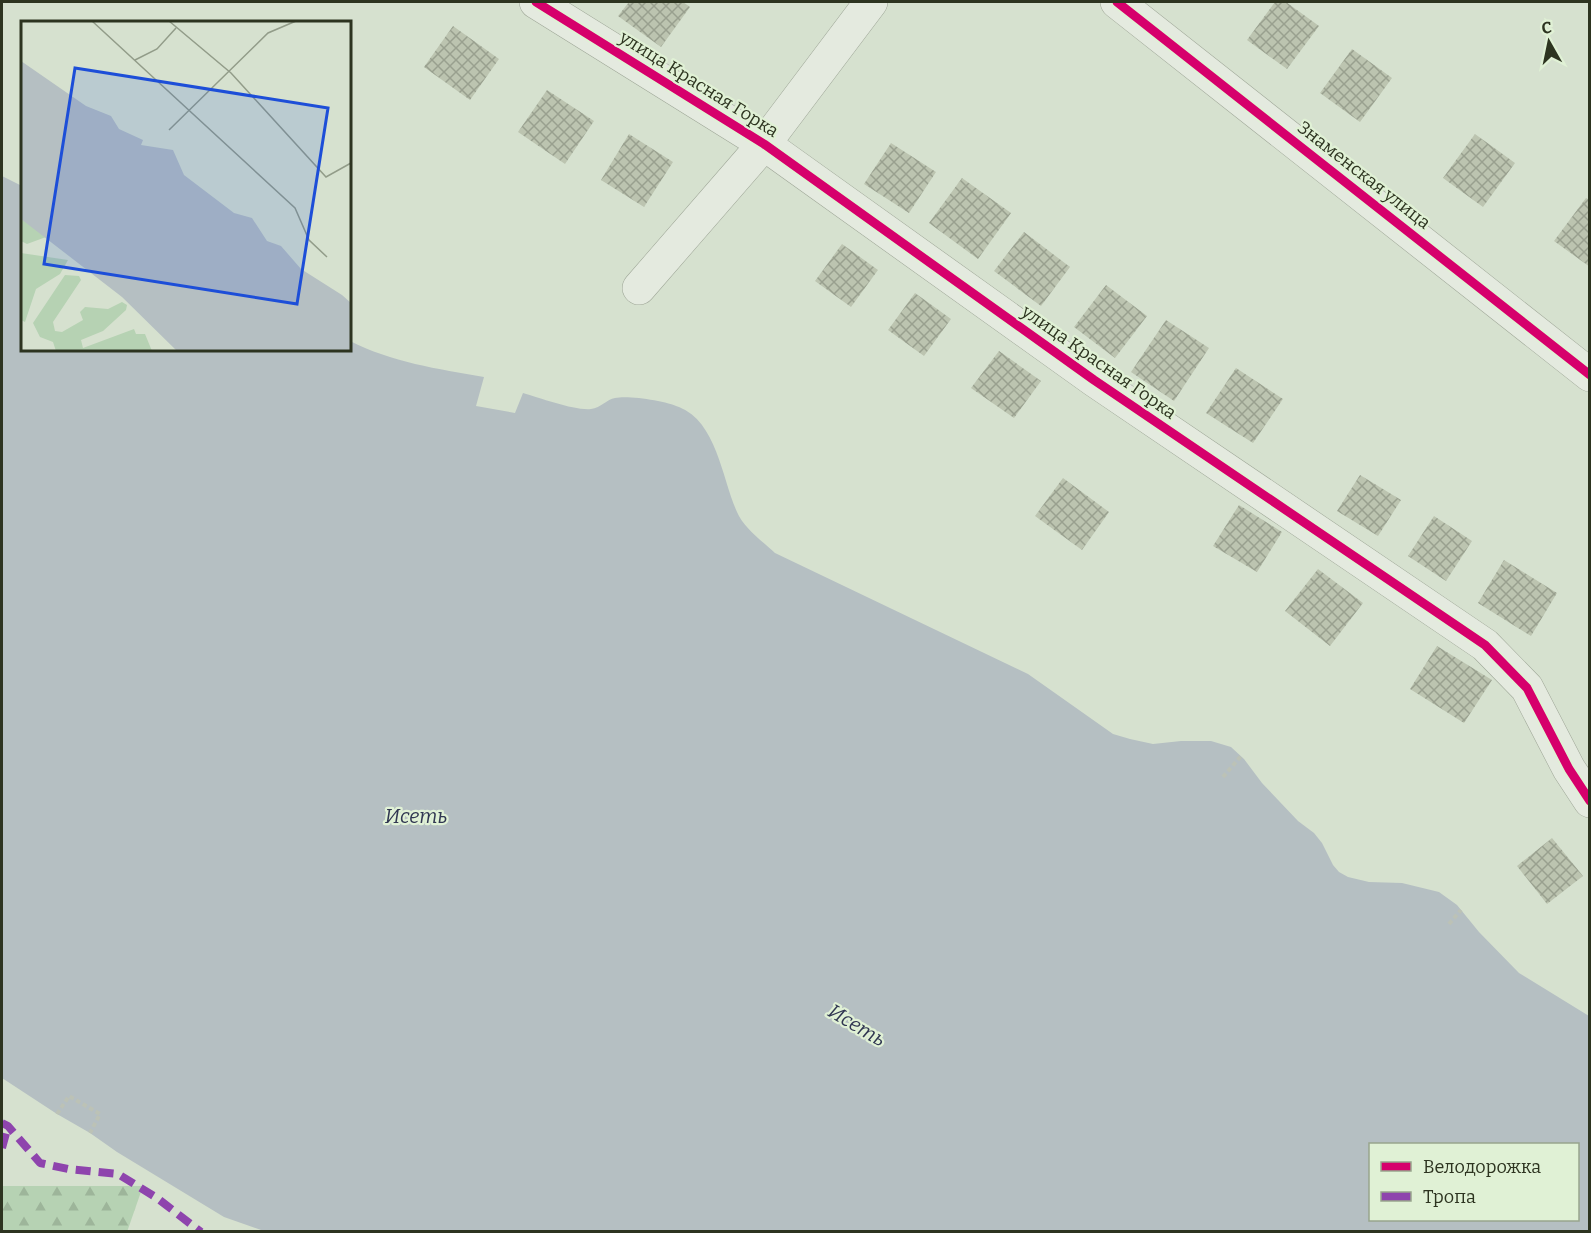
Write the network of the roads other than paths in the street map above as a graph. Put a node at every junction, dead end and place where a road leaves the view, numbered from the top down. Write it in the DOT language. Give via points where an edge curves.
graph roads {
  1 [pos="536,2"];
  2 [pos="871,2"];
  3 [pos="1118,2"];
  4 [pos="764,144"];
  5 [pos="639,288"];
  6 [pos="1590,375"];
  7 [pos="1590,801"];
  1 -- 4 [label="street, улица Красная Горка"];
  2 -- 4 [label="street"];
  3 -- 6 [label="street, Знаменская улица"];
  4 -- 5 [label="street"];
  4 -- 7 [label="street, улица Красная Горка" via="1094,380 1485,645 1527,688"];
}
